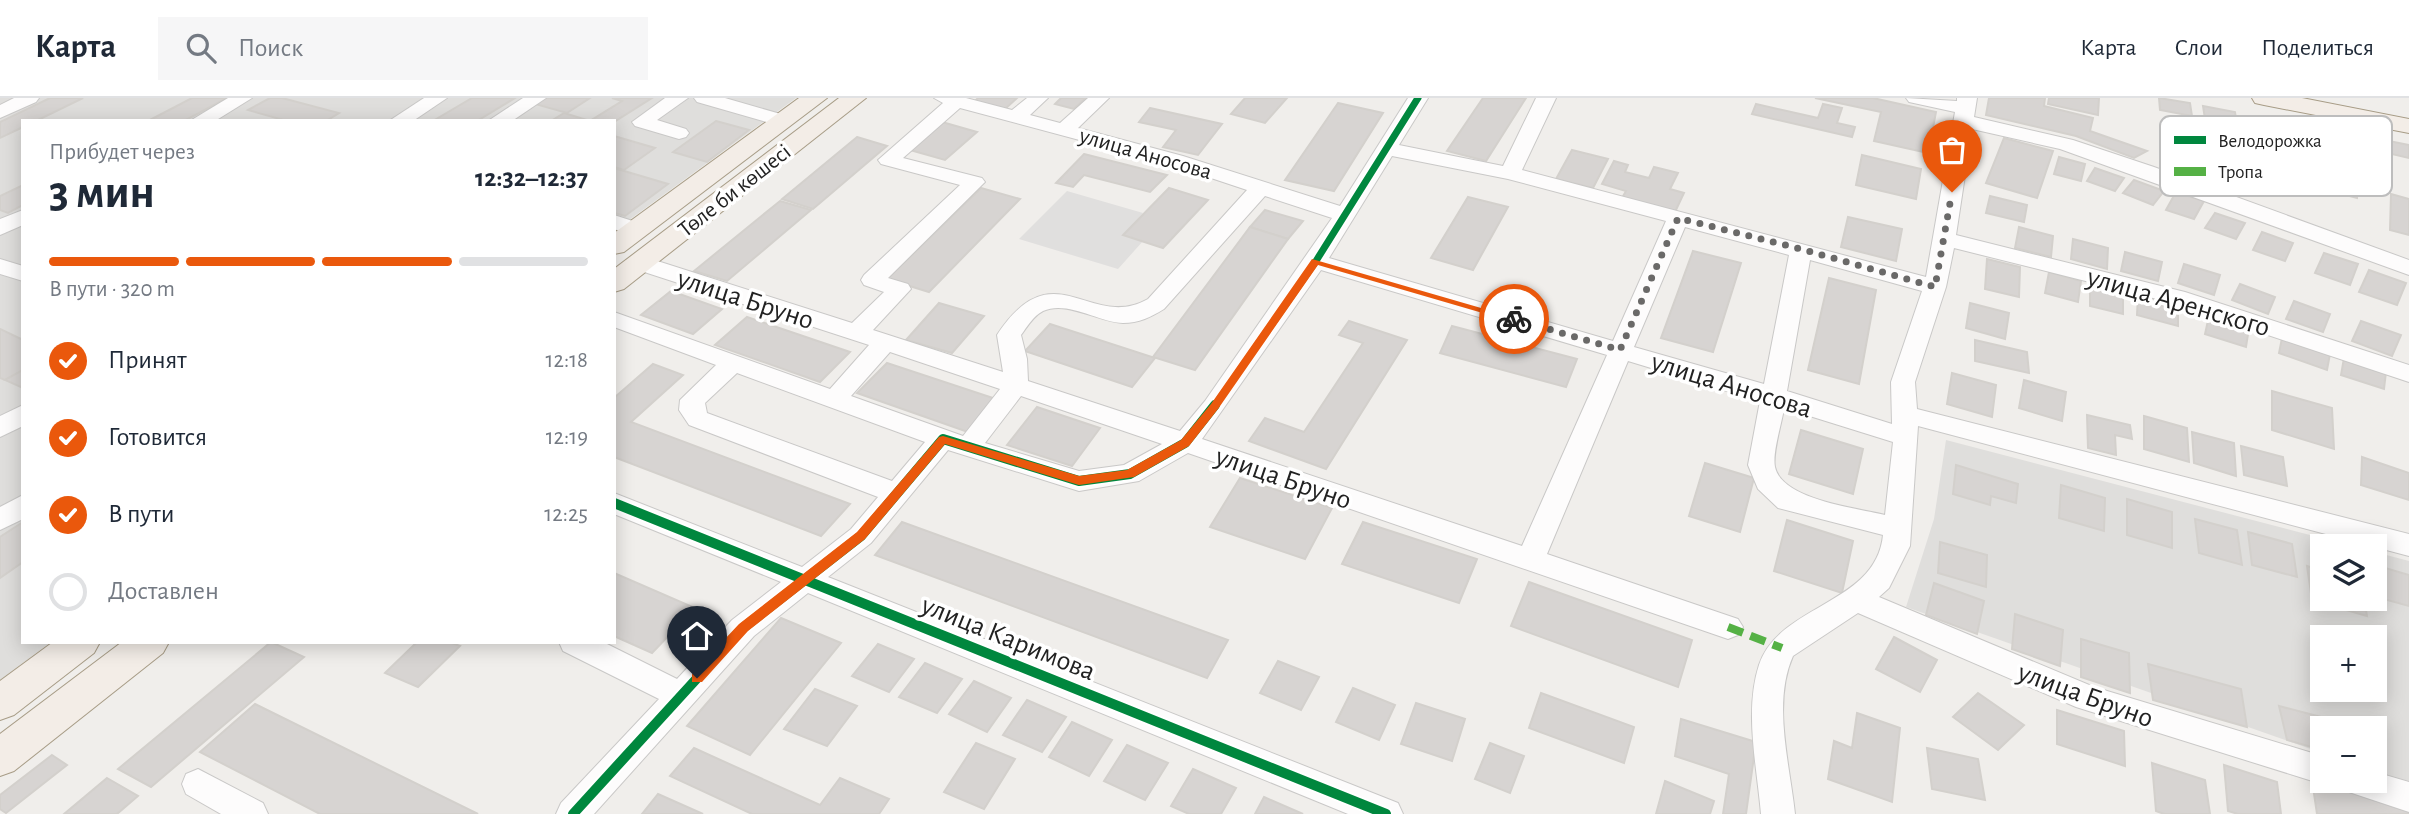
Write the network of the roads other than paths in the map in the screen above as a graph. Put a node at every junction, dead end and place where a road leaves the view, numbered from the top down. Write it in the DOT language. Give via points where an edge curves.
graph roads {
  1 [pos="29,98"];
  2 [pos="242,98"];
  3 [pos="437,98"];
  4 [pos="536,98"];
  5 [pos="678,98"];
  6 [pos="704,98"];
  7 [pos="815,98"];
  8 [pos="854,98"];
  9 [pos="1038,98"];
  10 [pos="1099,98"];
  11 [pos="1418,98"];
  12 [pos="1546,98"];
  13 [pos="1916,98"];
  14 [pos="2264,98"];
  15 [pos="951,100"];
  16 [pos="1965,109"];
  17 [pos="0,112"];
  18 [pos="2357,116"];
  19 [pos="1016,117"];
  20 [pos="210,119"];
  21 [pos="402,119"];
  22 [pos="501,119"];
  23 [pos="783,121"];
  24 [pos="1065,130"];
  25 [pos="679,133"];
  26 [pos="1389,149"];
  27 [pos="1510,173"];
  28 [pos="2160,175"];
  29 [pos="1261,187"];
  30 [pos="2217,196"];
  31 [pos="1346,215"];
  32 [pos="21,217"];
  33 [pos="1678,218"];
  34 [pos="626,226"];
  35 [pos="0,228"];
  36 [pos="1945,239"];
  37 [pos="616,243"];
  38 [pos="1801,249"];
  39 [pos="1316,261"];
  40 [pos="640,263"];
  41 [pos="0,266"];
  42 [pos="2409,268"];
  43 [pos="21,273"];
  44 [pos="616,281"];
  45 [pos="1935,287"];
  46 [pos="616,320"];
  47 [pos="855,334"];
  48 [pos="885,343"];
  49 [pos="1620,350"];
  50 [pos="733,363"];
  51 [pos="2409,374"];
  52 [pos="1016,385"];
  53 [pos="1774,396"];
  54 [pos="834,400"];
  55 [pos="1905,426"];
  56 [pos="955,443"];
  57 [pos="1185,443"];
  58 [pos="896,493"];
  59 [pos="616,504"];
  60 [pos="21,506"];
  61 [pos="0,520"];
  62 [pos="1897,528"];
  63 [pos="2409,545"];
  64 [pos="1530,560"];
  65 [pos="804,578"];
  66 [pos="1856,600"];
  67 [pos="1728,627"];
  68 [pos="78,644"];
  69 [pos="147,644"];
  70 [pos="578,644"];
  71 [pos="681,695"];
  72 [pos="0,702"];
  73 [pos="0,758"];
  74 [pos="2310,766"];
  75 [pos="198,784"];
  76 [pos="2387,790"];
  77 [pos="2409,797"];
  78 [pos="251,814"];
  79 [pos="573,814"];
  80 [pos="1386,814"];
  81 [pos="1778,814"];
  1 -- 17 [label="street"];
  2 -- 20 [label="street"];
  3 -- 21 [label="street"];
  4 -- 22 [label="street"];
  5 -- 25 [label="street" via="642,122"];
  6 -- 23 [label="street"];
  7 -- 23 [label="main road, Төле би көшесі"];
  8 -- 40 [label="main road, Төле би көшесі"];
  9 -- 19 [label="street"];
  10 -- 24 [label="street"];
  11 -- 26 [label="street"];
  12 -- 27 [label="street"];
  13 -- 16 [label="street"];
  14 -- 18 [label="main road"];
  15 -- 19 [label="street, улица Аносова"];
  15 -- 47 [label="street" via="888,160 975,182 872,280 900,289"];
  16 -- 28 [label="street"];
  16 -- 36 [label="street"];
  19 -- 24 [label="street, улица Аносова"];
  23 -- 34 [label="main road, Төле би көшесі"];
  24 -- 29 [label="street, улица Аносова"];
  26 -- 27 [label="street"];
  26 -- 31 [label="street"];
  27 -- 33 [label="street"];
  29 -- 31 [label="street, улица Аносова"];
  29 -- 52 [label="street" via="1144,314 1127,318 1056,301 1035,306 1009,335"];
  30 -- 42 [label="street"];
  31 -- 39 [label="street"];
  32 -- 35 [label="street"];
  33 -- 38 [label="street"];
  33 -- 49 [label="street"];
  34 -- 37 [label="main road, Төле би көшесі"];
  36 -- 45 [label="street"];
  36 -- 51 [label="street, улица Аренского" via="2177,297"];
  38 -- 45 [label="street"];
  38 -- 53 [label="street"];
  39 -- 49 [label="street, улица Аносова"];
  39 -- 57 [label="street"];
  40 -- 44 [label="main road, Төле би көшесі"];
  40 -- 47 [label="street, улица Бруно"];
  41 -- 43 [label="street"];
  45 -- 55 [label="street" via="1903,382"];
  46 -- 50 [label="street"];
  47 -- 48 [label="street, улица Бруно"];
  48 -- 52 [label="street, улица Бруно"];
  48 -- 54 [label="street"];
  49 -- 53 [label="street, улица Аносова"];
  49 -- 64 [label="street"];
  50 -- 54 [label="street"];
  50 -- 58 [label="street" via="692,400 698,419"];
  52 -- 56 [label="street"];
  52 -- 57 [label="street, улица Бруно"];
  53 -- 55 [label="street, улица Аносова"];
  53 -- 62 [label="street" via="1761,465 1767,482 1788,501"];
  54 -- 56 [label="street"];
  55 -- 62 [label="street"];
  55 -- 63 [label="street, улица Аносова"];
  56 -- 57 [label="street" via="1079,481 1130,474"];
  56 -- 58 [label="street"];
  57 -- 64 [label="street, улица Бруно"];
  58 -- 65 [label="street" via="861,536"];
  59 -- 65 [label="street, улица Каримова"];
  60 -- 61 [label="street"];
  62 -- 66 [label="street" via="1896,546 1880,580"];
  64 -- 67 [label="street, улица Бруно"];
  65 -- 71 [label="street" via="743,628"];
  65 -- 80 [label="street, улица Каримова"];
  66 -- 74 [label="street, улица Бруно" via="2087,698"];
  66 -- 81 [label="street" via="1803,631 1774,659 1769,701"];
  68 -- 72 [label="main road"];
  69 -- 73 [label="main road"];
  70 -- 71 [label="street"];
  71 -- 79 [label="street"];
  75 -- 78 [label="street"];
  76 -- 77 [label="street"];
}
